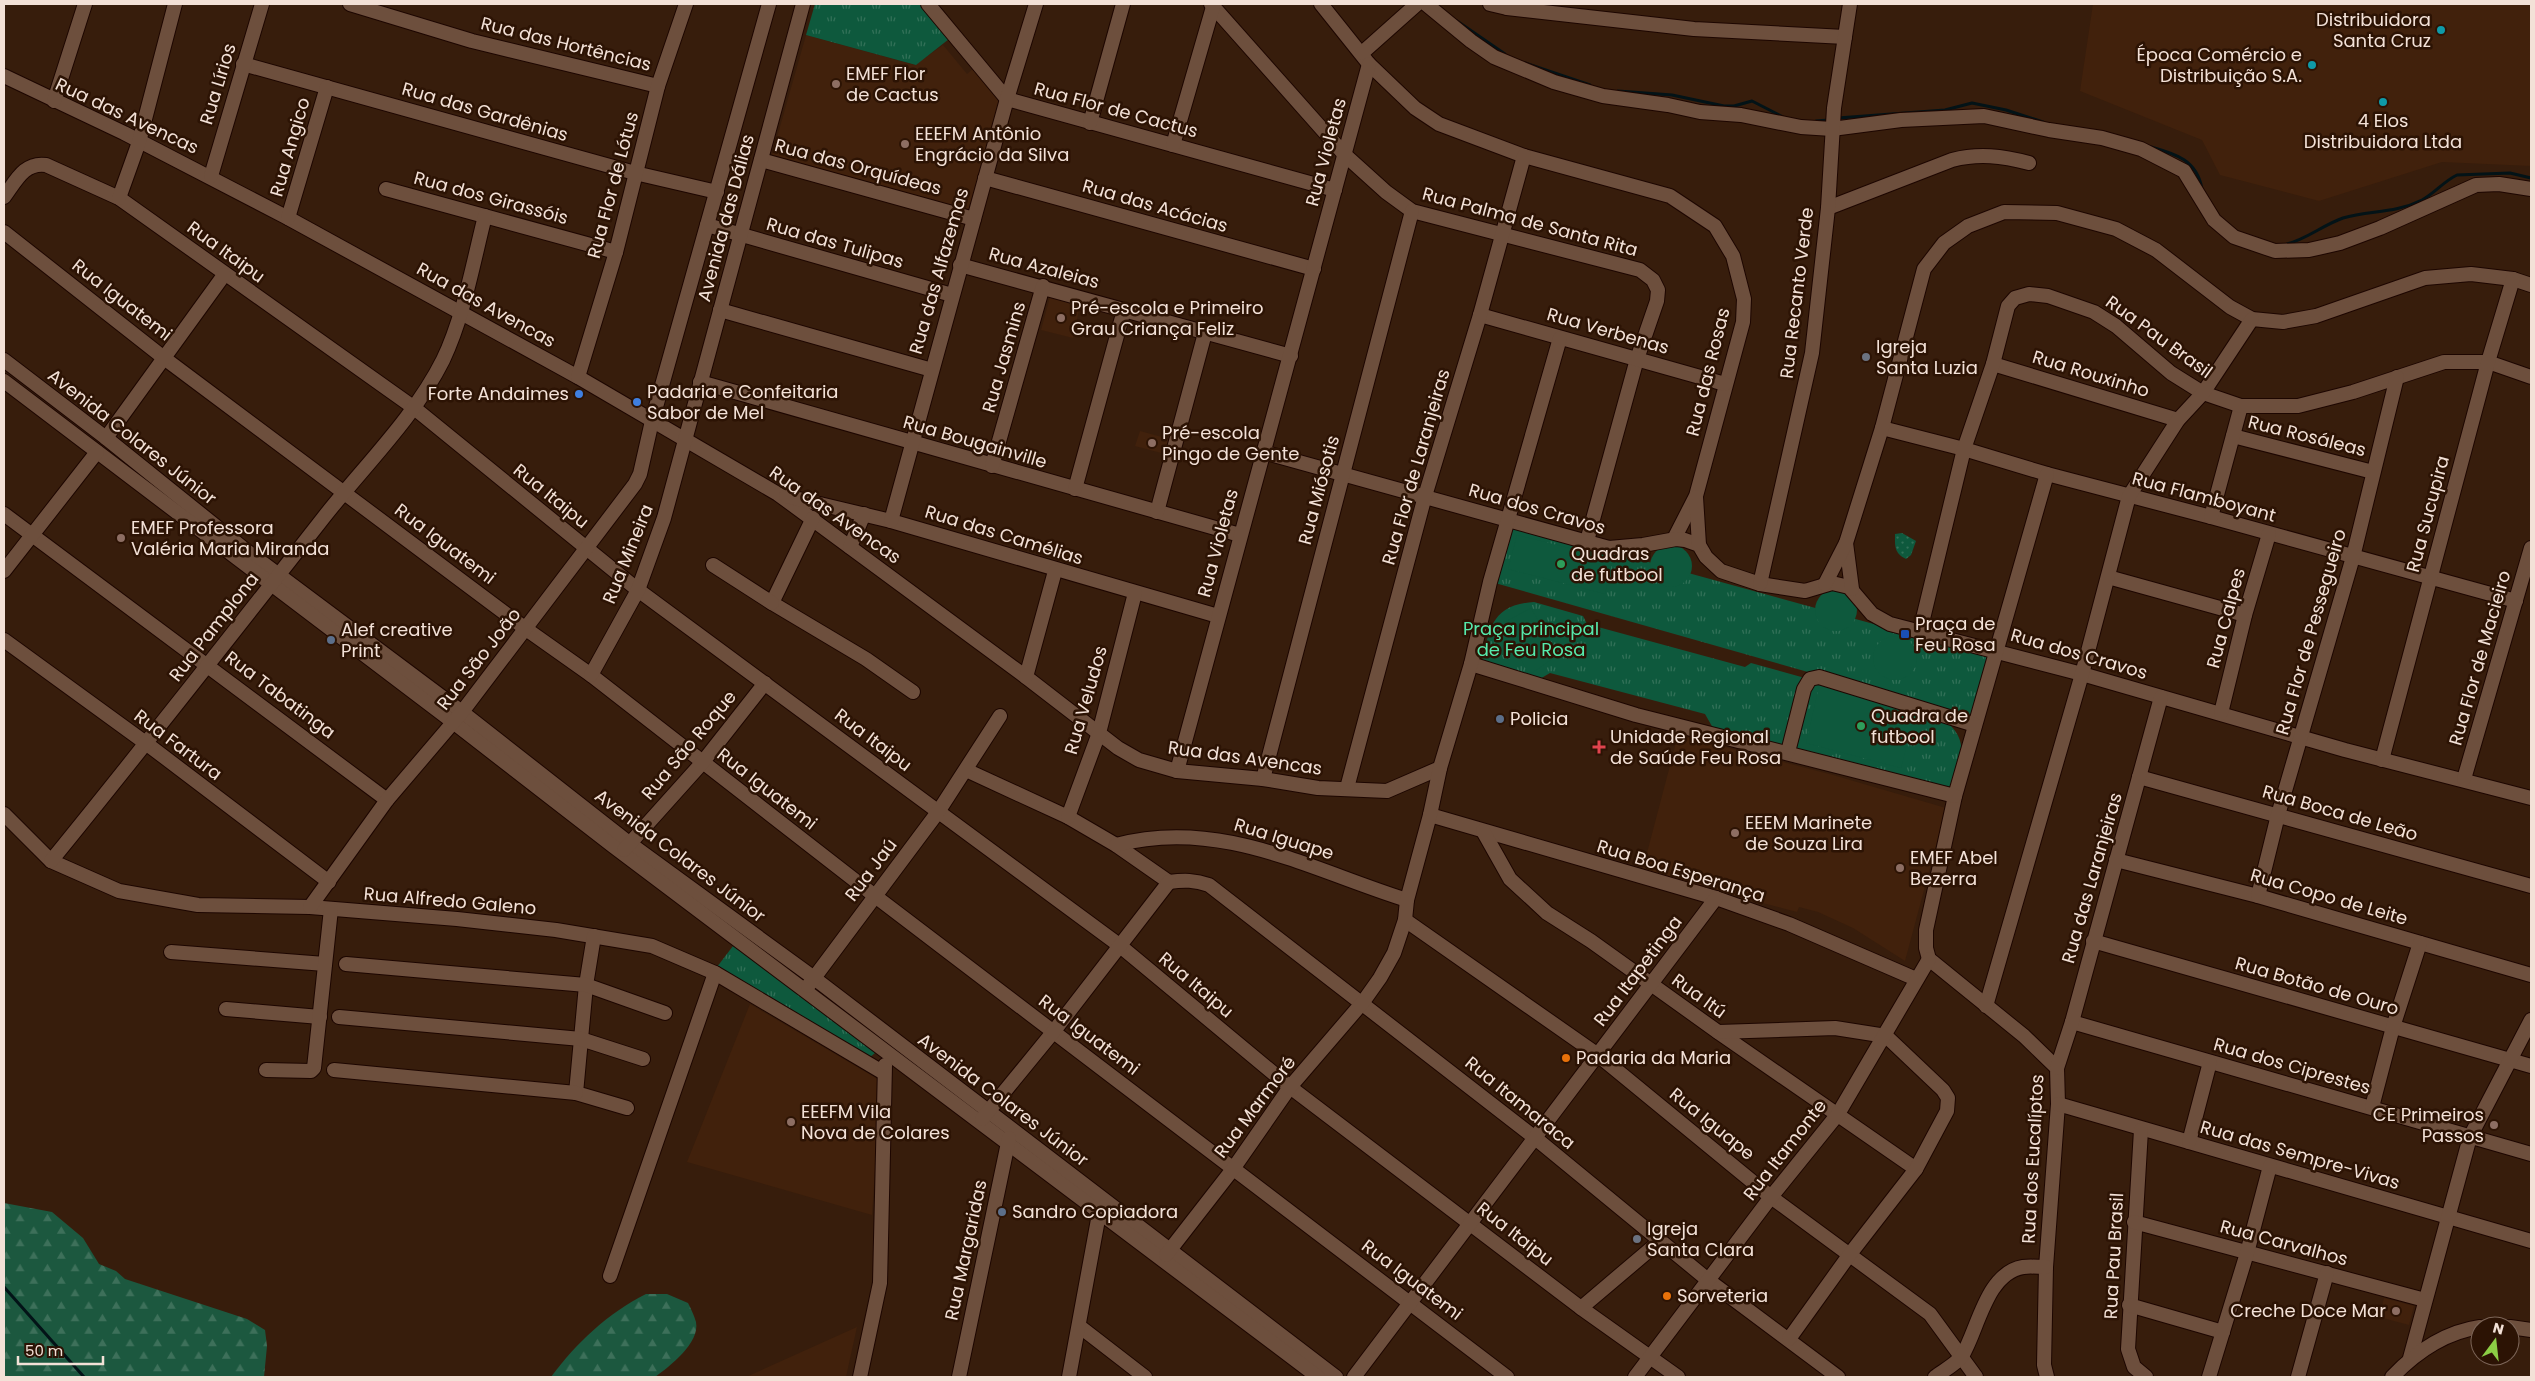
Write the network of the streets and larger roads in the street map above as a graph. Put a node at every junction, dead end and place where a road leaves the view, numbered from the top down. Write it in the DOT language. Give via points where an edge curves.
graph roads {
  1 [pos="85,4"];
  2 [pos="175,4"];
  3 [pos="262,4"];
  4 [pos="350,4"];
  5 [pos="769,4"];
  6 [pos="803,4"];
  7 [pos="928,4"];
  8 [pos="944,4"];
  9 [pos="1036,4"];
  10 [pos="1123,4"];
  11 [pos="1321,4"];
  12 [pos="1418,4"];
  13 [pos="1426,4"];
  14 [pos="1490,4"];
  15 [pos="1850,4"];
  16 [pos="681,5"];
  17 [pos="1212,5"];
  18 [pos="1507,6"];
  19 [pos="939,18"];
  20 [pos="1845,37"];
  21 [pos="1366,59"];
  22 [pos="243,64"];
  23 [pos="4,76"];
  24 [pos="658,86"];
  25 [pos="326,87"];
  26 [pos="1007,99"];
  27 [pos="54,102"];
  28 [pos="1090,123"];
  29 [pos="1833,126"];
  30 [pos="139,142"];
  31 [pos="1173,145"];
  32 [pos="1345,155"];
  33 [pos="1524,156"];
  34 [pos="761,160"];
  35 [pos="2029,163"];
  36 [pos="635,173"];
  37 [pos="210,176"];
  38 [pos="985,178"];
  39 [pos="386,189"];
  40 [pos="2531,189"];
  41 [pos="1335,190"];
  42 [pos="717,192"];
  43 [pos="4,197"];
  44 [pos="119,198"];
  45 [pos="1828,208"];
  46 [pos="1412,211"];
  47 [pos="485,216"];
  48 [pos="288,218"];
  49 [pos="974,219"];
  50 [pos="707,226"];
  51 [pos="4,232"];
  52 [pos="740,236"];
  53 [pos="1501,236"];
  54 [pos="616,252"];
  55 [pos="960,265"];
  56 [pos="1314,269"];
  57 [pos="224,275"];
  58 [pos="2513,279"];
  59 [pos="2531,285"];
  60 [pos="1043,286"];
  61 [pos="952,295"];
  62 [pos="720,310"];
  63 [pos="1124,310"];
  64 [pos="460,311"];
  65 [pos="1480,315"];
  66 [pos="2252,319"];
  67 [pos="1205,332"];
  68 [pos="1560,338"];
  69 [pos="1291,356"];
  70 [pos="164,358"];
  71 [pos="1637,359"];
  72 [pos="4,360"];
  73 [pos="2488,362"];
  74 [pos="1992,364"];
  75 [pos="932,370"];
  76 [pos="2531,376"];
  77 [pos="578,377"];
  78 [pos="2397,377"];
  79 [pos="4,381"];
  80 [pos="700,382"];
  81 [pos="1725,384"];
  82 [pos="2203,393"];
  83 [pos="2241,406"];
  84 [pos="414,407"];
  85 [pos="2178,420"];
  86 [pos="652,421"];
  87 [pos="1882,428"];
  88 [pos="2232,436"];
  89 [pos="106,438"];
  90 [pos="686,442"];
  91 [pos="912,444"];
  92 [pos="1964,449"];
  93 [pos="97,452"];
  94 [pos="1263,452"];
  95 [pos="992,466"];
  96 [pos="2372,472"];
  97 [pos="1342,473"];
  98 [pos="2047,474"];
  99 [pos="1075,489"];
  100 [pos="344,491"];
  101 [pos="778,494"];
  102 [pos="1425,496"];
  103 [pos="1696,496"];
  104 [pos="2129,496"];
  105 [pos="1157,512"];
  106 [pos="4,514"];
  107 [pos="864,514"];
  108 [pos="2211,517"];
  109 [pos="813,518"];
  110 [pos="1508,520"];
  111 [pos="891,521"];
  112 [pos="2269,534"];
  113 [pos="31,535"];
  114 [pos="1240,535"];
  115 [pos="1674,539"];
  116 [pos="1587,541"];
  117 [pos="1846,543"];
  118 [pos="1699,545"];
  119 [pos="586,548"];
  120 [pos="850,548"];
  121 [pos="2531,548"];
  122 [pos="2353,557"];
  123 [pos="713,565"];
  124 [pos="1055,570"];
  125 [pos="4,571"];
  126 [pos="2108,577"];
  127 [pos="2431,578"];
  128 [pos="275,579"];
  129 [pos="1760,584"];
  130 [pos="1825,584"];
  131 [pos="1852,589"];
  132 [pos="638,590"];
  133 [pos="1135,593"];
  134 [pos="2516,601"];
  135 [pos="772,603"];
  136 [pos="1218,616"];
  137 [pos="2245,616"];
  138 [pos="526,629"];
  139 [pos="1920,631"];
  140 [pos="4,640"];
  141 [pos="1997,651"];
  142 [pos="208,664"];
  143 [pos="1471,664"];
  144 [pos="2082,674"];
  145 [pos="591,675"];
  146 [pos="1026,677"];
  147 [pos="765,683"];
  148 [pos="913,692"];
  149 [pos="2161,697"];
  150 [pos="2221,713"];
  151 [pos="1000,716"];
  152 [pos="458,717"];
  153 [pos="1975,725"];
  154 [pos="1098,733"];
  155 [pos="2301,737"];
  156 [pos="147,744"];
  157 [pos="1788,752"];
  158 [pos="2382,760"];
  159 [pos="702,763"];
  160 [pos="1440,768"];
  161 [pos="966,770"];
  162 [pos="1177,771"];
  163 [pos="2139,777"];
  164 [pos="1263,779"];
  165 [pos="2464,779"];
  166 [pos="1347,788"];
  167 [pos="1955,796"];
  168 [pos="2531,798"];
  169 [pos="387,800"];
  170 [pos="938,812"];
  171 [pos="4,814"];
  172 [pos="1430,815"];
  173 [pos="2278,815"];
  174 [pos="1068,816"];
  175 [pos="1483,832"];
  176 [pos="1116,845"];
  177 [pos="625,848"];
  178 [pos="2116,860"];
  179 [pos="52,861"];
  180 [pos="329,882"];
  181 [pos="1169,882"];
  182 [pos="2531,886"];
  183 [pos="875,896"];
  184 [pos="2258,896"];
  185 [pos="1716,898"];
  186 [pos="1407,900"];
  187 [pos="310,907"];
  188 [pos="331,909"];
  189 [pos="1405,920"];
  190 [pos="594,936"];
  191 [pos="2093,941"];
  192 [pos="2420,942"];
  193 [pos="1119,945"];
  194 [pos="171,952"];
  195 [pos="1929,959"];
  196 [pos="325,964"];
  197 [pos="346,964"];
  198 [pos="715,973"];
  199 [pos="2531,975"];
  200 [pos="814,978"];
  201 [pos="1916,979"];
  202 [pos="1652,984"];
  203 [pos="586,985"];
  204 [pos="804,990"];
  205 [pos="1363,1002"];
  206 [pos="1986,1006"];
  207 [pos="226,1009"];
  208 [pos="665,1013"];
  209 [pos="320,1017"];
  210 [pos="339,1017"];
  211 [pos="2531,1020"];
  212 [pos="2072,1022"];
  213 [pos="2393,1027"];
  214 [pos="1054,1031"];
  215 [pos="1718,1032"];
  216 [pos="1886,1036"];
  217 [pos="889,1038"];
  218 [pos="581,1039"];
  219 [pos="886,1053"];
  220 [pos="1598,1055"];
  221 [pos="643,1059"];
  222 [pos="2511,1061"];
  223 [pos="2210,1062"];
  224 [pos="2531,1066"];
  225 [pos="2057,1068"];
  226 [pos="266,1070"];
  227 [pos="334,1070"];
  228 [pos="884,1073"];
  229 [pos="1290,1088"];
  230 [pos="576,1094"];
  231 [pos="2058,1104"];
  232 [pos="2372,1107"];
  233 [pos="628,1108"];
  234 [pos="1838,1114"];
  235 [pos="983,1117"];
  236 [pos="2141,1130"];
  237 [pos="1012,1131"];
  238 [pos="1534,1137"];
  239 [pos="2470,1137"];
  240 [pos="2189,1142"];
  241 [pos="1007,1144"];
  242 [pos="2531,1154"];
  243 [pos="2270,1166"];
  244 [pos="1233,1168"];
  245 [pos="1916,1169"];
  246 [pos="1771,1197"];
  247 [pos="1107,1202"];
  248 [pos="1099,1214"];
  249 [pos="2449,1218"];
  250 [pos="2134,1222"];
  251 [pos="1472,1224"];
  252 [pos="1660,1241"];
  253 [pos="2531,1241"];
  254 [pos="2247,1253"];
  255 [pos="1166,1254"];
  256 [pos="1850,1254"];
  257 [pos="2046,1267"];
  258 [pos="2327,1273"];
  259 [pos="610,1276"];
  260 [pos="1708,1280"];
  261 [pos="2425,1300"];
  262 [pos="1411,1302"];
  263 [pos="2129,1305"];
  264 [pos="1581,1308"];
  265 [pos="1078,1326"];
  266 [pos="2470,1329"];
  267 [pos="2223,1332"];
  268 [pos="1789,1338"];
  269 [pos="1650,1356"];
  270 [pos="1961,1357"];
  271 [pos="2410,1358"];
  272 [pos="860,1377"];
  273 [pos="960,1377"];
  274 [pos="1069,1377"];
  275 [pos="1145,1377"];
  276 [pos="1318,1377"];
  277 [pos="1336,1377"];
  278 [pos="1354,1377"];
  279 [pos="1508,1377"];
  280 [pos="1635,1377"];
  281 [pos="1678,1377"];
  282 [pos="1838,1377"];
  283 [pos="1935,1377"];
  284 [pos="1976,1377"];
  285 [pos="2047,1377"];
  286 [pos="2146,1377"];
  287 [pos="2209,1377"];
  288 [pos="2298,1377"];
  289 [pos="2392,1377"];
  1 -- 27 [label="street"];
  2 -- 30 [label="street"];
  3 -- 22 [label="street, Rua Lírios"];
  4 -- 24 [label="street, Rua das Hortências" via="472,41"];
  5 -- 42 [label="street, Avenida das Dálias"];
  6 -- 34 [label="street, Avenida das Dálias"];
  7 -- 19 [label="street, Rua Flor de Cactus"];
  8 -- 19 [label="street"];
  9 -- 26 [label="street, Rua das Alfazemas"];
  10 -- 28 [label="street"];
  11 -- 21 [label="street"];
  12 -- 21 [label="street"];
  13 -- 29 [label="street" via="1494,57 1554,82 1603,96 1700,112 1741,115 1801,127"];
  14 -- 18 [label="street"];
  15 -- 20 [label="street, Rua Recanto Verde"];
  16 -- 24 [label="street, Rua Flor de Lótus"];
  17 -- 31 [label="street"];
  17 -- 32 [label="street, Rua Palma de Santa Rita"];
  18 -- 20 [label="street" via="1694,29"];
  19 -- 26 [label="street, Rua Flor de Cactus"];
  20 -- 29 [label="street, Rua Recanto Verde"];
  21 -- 32 [label="street, Rua Violetas"];
  21 -- 33 [label="street, Rua das Rosas" via="1416,108 1439,124"];
  22 -- 25 [label="street, Rua das Gardênias"];
  22 -- 37 [label="street, Rua Lírios"];
  23 -- 27 [label="street, Rua das Avencas"];
  24 -- 36 [label="street, Rua Flor de Lótus"];
  25 -- 36 [label="street, Rua das Gardênias"];
  25 -- 48 [label="street, Rua Angico"];
  26 -- 28 [label="street, Rua Flor de Cactus"];
  26 -- 38 [label="street, Rua das Alfazemas"];
  27 -- 30 [label="street, Rua das Avencas"];
  28 -- 31 [label="street, Rua Flor de Cactus"];
  29 -- 40 [label="street" via="1984,116 2102,138 2142,149 2184,171 2214,220 2234,237 2275,251 2309,250 2340,243 2476,185 2500,184"];
  29 -- 45 [label="street, Rua Recanto Verde"];
  30 -- 37 [label="street, Rua das Avencas"];
  30 -- 44 [label="street"];
  31 -- 41 [label="street, Rua Flor de Cactus"];
  32 -- 41 [label="street, Rua Violetas"];
  32 -- 46 [label="street, Rua Palma de Santa Rita"];
  33 -- 53 [label="street, Rua Flor de Laranjeiras"];
  33 -- 81 [label="street, Rua das Rosas" via="1670,196 1715,226 1732,256 1744,299 1742,322"];
  34 -- 49 [label="street, Rua das Orquídeas"];
  34 -- 52 [label="street, Avenida das Dálias"];
  35 -- 45 [label="street" via="1972,154"];
  36 -- 42 [label="street, Rua das Gardênias"];
  36 -- 54 [label="street, Rua Flor de Lótus"];
  37 -- 48 [label="street, Rua das Avencas"];
  38 -- 49 [label="street, Rua das Alfazemas"];
  38 -- 56 [label="street, Rua das Acácias"];
  39 -- 47 [label="street, Rua dos Girassóis"];
  41 -- 56 [label="street, Rua Violetas"];
  42 -- 50 [label="street, Avenida das Dálias"];
  43 -- 44 [label="street, Rua Itaipu" via="28,166 36,164 46,165"];
  44 -- 57 [label="street, Rua Itaipu"];
  45 -- 129 [label="street, Rua Recanto Verde" via="1812,353"];
  46 -- 53 [label="street, Rua Palma de Santa Rita"];
  46 -- 97 [label="street, Rua Miósotis"];
  47 -- 54 [label="street, Rua dos Girassóis"];
  47 -- 64 [label="street, Rua Pamplona"];
  48 -- 64 [label="street, Rua das Avencas"];
  49 -- 55 [label="street, Rua das Alfazemas"];
  50 -- 52 [label="street, Rua das Tulipas"];
  50 -- 86 [label="street, Avenida das Dálias"];
  51 -- 70 [label="street, Rua Iguatemi"];
  52 -- 61 [label="street, Rua das Tulipas"];
  52 -- 62 [label="street, Avenida das Dálias"];
  53 -- 65 [label="street, Rua Flor de Laranjeiras"];
  53 -- 71 [label="street, Rua Palma de Santa Rita" via="1640,270 1653,280 1658,290 1657,301"];
  54 -- 77 [label="street, Rua Flor de Lótus"];
  55 -- 60 [label="street, Rua Azaleias"];
  55 -- 61 [label="street, Rua das Alfazemas"];
  56 -- 69 [label="street, Rua Violetas"];
  57 -- 70 [label="street"];
  57 -- 84 [label="street, Rua Itaipu"];
  58 -- 59 [label="street"];
  58 -- 66 [label="street" via="2471,274 2425,278 2316,316 2283,322"];
  58 -- 73 [label="street, Rua Sucupira"];
  60 -- 63 [label="street, Rua Azaleias"];
  60 -- 95 [label="street, Rua Jasmins"];
  61 -- 75 [label="street, Rua das Alfazemas"];
  62 -- 75 [label="street"];
  62 -- 80 [label="street, Avenida das Dálias"];
  63 -- 67 [label="street, Rua Azaleias"];
  63 -- 99 [label="street"];
  64 -- 77 [label="street, Rua das Avencas"];
  64 -- 84 [label="street, Rua Pamplona" via="443,360"];
  65 -- 68 [label="street, Rua Verbenas"];
  65 -- 102 [label="street, Rua Flor de Laranjeiras"];
  66 -- 82 [label="street"];
  66 -- 87 [label="street" via="2230,307 2156,250 2116,229 2057,213 2004,212 1968,226 1944,243 1924,270"];
  67 -- 69 [label="street, Rua Azaleias"];
  67 -- 105 [label="street"];
  68 -- 71 [label="street, Rua Verbenas"];
  68 -- 110 [label="street"];
  69 -- 94 [label="street, Rua Violetas"];
  70 -- 89 [label="street"];
  70 -- 100 [label="street, Rua Iguatemi"];
  71 -- 81 [label="street, Rua Verbenas"];
  71 -- 116 [label="street, Rua Palma de Santa Rita"];
  72 -- 89 [label="street, Avenida Colares Júnior"];
  73 -- 76 [label="street, Rua Pau Brasil"];
  73 -- 78 [label="street, Rua Pau Brasil" via="2444,362"];
  73 -- 127 [label="street, Rua Sucupira"];
  74 -- 82 [label="street, Rua Pau Brasil" via="2008,306 2015,298 2029,294 2048,296 2094,312"];
  74 -- 85 [label="street, Rua Rouxinho"];
  74 -- 92 [label="street, Rua Pau Brasil"];
  75 -- 91 [label="street, Rua das Alfazemas"];
  77 -- 86 [label="street, Rua das Avencas"];
  78 -- 83 [label="street, Rua Pau Brasil" via="2298,406"];
  78 -- 96 [label="street, Rua Flor de Pessegueiro"];
  79 -- 93 [label="street, Avenida Colares Júnior"];
  80 -- 90 [label="street, Avenida das Dálias"];
  80 -- 91 [label="street, Rua Bougainville"];
  81 -- 103 [label="street, Rua das Rosas"];
  82 -- 83 [label="street, Rua Pau Brasil"];
  82 -- 85 [label="street"];
  83 -- 88 [label="street"];
  84 -- 100 [label="street, Rua Pamplona"];
  84 -- 119 [label="street, Rua Itaipu"];
  85 -- 104 [label="street"];
  86 -- 90 [label="street, Rua das Avencas"];
  86 -- 119 [label="street, Rua São João" via="638,480"];
  87 -- 92 [label="street, Rua Flamboyant"];
  87 -- 117 [label="street"];
  88 -- 96 [label="street, Rua Rosáleas"];
  88 -- 108 [label="street"];
  89 -- 128 [label="street, Avenida Colares Júnior" via="244,549"];
  90 -- 101 [label="street, Rua das Avencas"];
  90 -- 132 [label="street, Rua Mineira" via="664,518"];
  91 -- 95 [label="street, Rua Bougainville"];
  91 -- 111 [label="street, Rua das Alfazemas"];
  92 -- 98 [label="street, Rua Flamboyant"];
  92 -- 139 [label="street, Rua Pau Brasil"];
  93 -- 113 [label="street"];
  93 -- 128 [label="street, Avenida Colares Júnior"];
  94 -- 97 [label="street, Rua dos Cravos"];
  94 -- 114 [label="street, Rua Violetas"];
  95 -- 99 [label="street, Rua Bougainville"];
  96 -- 122 [label="street, Rua Flor de Pessegueiro"];
  97 -- 102 [label="street, Rua dos Cravos"];
  97 -- 164 [label="street, Rua Miósotis"];
  98 -- 104 [label="street, Rua Flamboyant"];
  98 -- 141 [label="street"];
  99 -- 105 [label="street, Rua Bougainville"];
  100 -- 128 [label="street, Rua Pamplona"];
  100 -- 138 [label="street, Rua Iguatemi"];
  101 -- 107 [label="street, Rua das Camélias"];
  101 -- 109 [label="street, Rua das Avencas"];
  102 -- 110 [label="street, Rua dos Cravos"];
  102 -- 166 [label="street, Rua Flor de Laranjeiras"];
  103 -- 115 [label="street, Rua das Rosas"];
  103 -- 118 [label="street, Rua das Rosas"];
  104 -- 108 [label="street, Rua Flamboyant"];
  104 -- 126 [label="street"];
  105 -- 114 [label="street, Rua Bougainville"];
  106 -- 113 [label="street, Rua Tabatinga"];
  107 -- 111 [label="street, Rua das Camélias"];
  107 -- 120 [label="street"];
  108 -- 112 [label="street, Rua Flamboyant"];
  109 -- 120 [label="street, Rua das Avencas"];
  109 -- 135 [label="street"];
  110 -- 116 [label="street, Rua dos Cravos"];
  110 -- 143 [label="street"];
  111 -- 124 [label="street, Rua das Camélias"];
  112 -- 122 [label="street, Rua Flamboyant"];
  112 -- 137 [label="street, Rua Calpes"];
  113 -- 125 [label="street"];
  113 -- 142 [label="street, Rua Tabatinga"];
  114 -- 136 [label="street, Rua Violetas"];
  115 -- 116 [label="street, Rua dos Cravos" via="1609,548"];
  115 -- 118 [label="street, Rua dos Cravos"];
  117 -- 130 [label="street"];
  117 -- 131 [label="street"];
  118 -- 129 [label="street" via="1720,571"];
  119 -- 132 [label="street, Rua Itaipu"];
  119 -- 138 [label="street, Rua São João"];
  120 -- 146 [label="street, Rua das Avencas"];
  121 -- 134 [label="street, Rua Flor de Macieiro"];
  122 -- 127 [label="street, Rua Flamboyant"];
  122 -- 155 [label="street, Rua Flor de Pessegueiro"];
  123 -- 135 [label="street"];
  124 -- 133 [label="street, Rua das Camélias"];
  124 -- 146 [label="street"];
  126 -- 137 [label="street"];
  126 -- 144 [label="street"];
  127 -- 134 [label="street, Rua Flamboyant"];
  127 -- 158 [label="street, Rua Sucupira"];
  128 -- 142 [label="street, Rua Pamplona"];
  128 -- 152 [label="street, Avenida Colares Júnior"];
  129 -- 130 [label="street" via="1805,591"];
  130 -- 131 [label="street" via="1839,584"];
  131 -- 139 [label="street, Rua dos Cravos" via="1872,614 1890,624"];
  132 -- 145 [label="street, Rua Mineira"];
  132 -- 147 [label="street, Rua Itaipu"];
  133 -- 136 [label="street, Rua das Camélias"];
  133 -- 154 [label="street, Rua Veludos"];
  134 -- 165 [label="street, Rua Flor de Macieiro"];
  135 -- 148 [label="street" via="866,659"];
  136 -- 162 [label="street, Rua Violetas"];
  137 -- 150 [label="street, Rua Calpes"];
  138 -- 145 [label="street, Rua Iguatemi"];
  138 -- 152 [label="street, Rua São João"];
  139 -- 141 [label="street, Rua dos Cravos"];
  140 -- 156 [label="street, Rua Fartura"];
  141 -- 144 [label="street, Rua dos Cravos"];
  141 -- 153 [label="street"];
  142 -- 156 [label="street, Rua Pamplona"];
  142 -- 169 [label="street, Rua Tabatinga"];
  143 -- 157 [label="street" via="1636,715"];
  143 -- 160 [label="street"];
  144 -- 149 [label="street, Rua dos Cravos"];
  144 -- 206 [label="street"];
  145 -- 159 [label="street, Rua Iguatemi"];
  146 -- 154 [label="street, Rua das Avencas"];
  147 -- 159 [label="street, Rua São Roque"];
  147 -- 170 [label="street, Rua Itaipu"];
  149 -- 150 [label="street, Rua dos Cravos"];
  149 -- 163 [label="street, Rua das Laranjeiras"];
  150 -- 155 [label="street, Rua dos Cravos"];
  151 -- 161 [label="street, Rua Jaú"];
  152 -- 169 [label="street, Rua São João"];
  152 -- 177 [label="street, Avenida Colares Júnior"];
  153 -- 157 [label="street" via="1819,678 1810,679 1804,689"];
  153 -- 167 [label="street"];
  154 -- 162 [label="street, Rua das Avencas" via="1139,760"];
  154 -- 174 [label="street, Rua Veludos"];
  155 -- 158 [label="street, Rua dos Cravos"];
  155 -- 173 [label="street, Rua Flor de Pessegueiro"];
  156 -- 179 [label="street, Rua Pamplona"];
  156 -- 180 [label="street, Rua Fartura"];
  157 -- 167 [label="street"];
  158 -- 165 [label="street, Rua dos Cravos"];
  159 -- 177 [label="street, Rua São Roque"];
  159 -- 183 [label="street, Rua Iguatemi"];
  160 -- 166 [label="street, Rua das Avencas" via="1387,791"];
  160 -- 172 [label="street"];
  161 -- 170 [label="street, Rua Jaú"];
  161 -- 174 [label="street"];
  162 -- 164 [label="street, Rua das Avencas"];
  163 -- 173 [label="street, Rua Boca de Leão"];
  163 -- 178 [label="street, Rua das Laranjeiras"];
  164 -- 166 [label="street, Rua das Avencas" via="1318,788"];
  165 -- 168 [label="street, Rua dos Cravos"];
  167 -- 195 [label="street" via="1926,930"];
  169 -- 180 [label="street, Rua São João"];
  170 -- 183 [label="street, Rua Jaú"];
  170 -- 193 [label="street, Rua Itaipu"];
  171 -- 179 [label="street, Rua Alfredo Galeno"];
  172 -- 175 [label="street, Rua Boa Esperança"];
  172 -- 186 [label="street"];
  173 -- 182 [label="street, Rua Boca de Leão"];
  173 -- 184 [label="street, Rua Flor de Pessegueiro"];
  174 -- 176 [label="street"];
  175 -- 185 [label="street, Rua Boa Esperança"];
  175 -- 202 [label="street, Rua Itú" via="1510,879 1547,913"];
  176 -- 181 [label="street"];
  176 -- 186 [label="street, Rua Iguape" via="1164,836 1230,840 1312,864"];
  177 -- 200 [label="street, Avenida Colares Júnior"];
  177 -- 204 [label="street, Avenida Colares Júnior"];
  178 -- 184 [label="street, Rua Copo de Leite"];
  178 -- 191 [label="street, Rua das Laranjeiras"];
  179 -- 187 [label="street, Rua Alfredo Galeno" via="119,891 180,902"];
  180 -- 187 [label="street, Rua São João"];
  181 -- 193 [label="street"];
  181 -- 205 [label="street, Rua Itamaraca" via="1185,880 1210,885"];
  183 -- 200 [label="street, Rua Jaú"];
  183 -- 214 [label="street, Rua Iguatemi"];
  184 -- 192 [label="street, Rua Copo de Leite"];
  185 -- 201 [label="street, Rua Boa Esperança" via="1789,924"];
  185 -- 202 [label="street, Rua Itapetinga"];
  186 -- 189 [label="street"];
  187 -- 188 [label="street, Rua Alfredo Galeno"];
  188 -- 190 [label="street, Rua Alfredo Galeno" via="457,919"];
  188 -- 196 [label="street"];
  189 -- 205 [label="street, Rua Marmoré" via="1394,953"];
  189 -- 220 [label="street, Rua Iguape"];
  190 -- 198 [label="street, Rua Alfredo Galeno" via="652,946"];
  190 -- 203 [label="street"];
  191 -- 212 [label="street, Rua das Laranjeiras"];
  191 -- 213 [label="street, Rua Botão de Ouro"];
  192 -- 199 [label="street, Rua Copo de Leite"];
  192 -- 213 [label="street"];
  193 -- 214 [label="street"];
  193 -- 229 [label="street, Rua Itaipu"];
  194 -- 196 [label="street"];
  195 -- 201 [label="street, Rua Itamonte"];
  195 -- 206 [label="street, Rua dos Eucalíptos"];
  196 -- 209 [label="street"];
  197 -- 203 [label="street"];
  198 -- 228 [label="street, Rua Alfredo Galeno"];
  198 -- 259 [label="street"];
  200 -- 204 [label="street, Rua Jaú"];
  200 -- 217 [label="street, Avenida Colares Júnior"];
  201 -- 216 [label="street, Rua Itamonte"];
  202 -- 215 [label="street, Rua Itú"];
  202 -- 220 [label="street, Rua Itapetinga"];
  203 -- 208 [label="street"];
  203 -- 218 [label="street"];
  204 -- 219 [label="street, Avenida Colares Júnior"];
  205 -- 229 [label="street, Rua Marmoré"];
  205 -- 238 [label="street, Rua Itamaraca"];
  206 -- 225 [label="street, Rua dos Eucalíptos"];
  207 -- 209 [label="street"];
  209 -- 226 [label="street" via="316,1063 311,1071"];
  210 -- 218 [label="street"];
  211 -- 222 [label="street"];
  212 -- 223 [label="street, Rua dos Ciprestes"];
  212 -- 225 [label="street, Rua das Laranjeiras"];
  213 -- 222 [label="street, Rua Botão de Ouro"];
  213 -- 232 [label="street"];
  214 -- 235 [label="street"];
  214 -- 244 [label="street, Rua Iguatemi"];
  215 -- 216 [label="street" via="1835,1028"];
  215 -- 234 [label="street, Rua Itú"];
  216 -- 234 [label="street, Rua Itamonte"];
  216 -- 245 [label="street" via="1944,1090 1948,1098 1947,1111"];
  217 -- 219 [label="street"];
  217 -- 235 [label="street, Avenida Colares Júnior"];
  218 -- 221 [label="street"];
  218 -- 230 [label="street"];
  219 -- 228 [label="street"];
  219 -- 235 [label="street, Avenida Colares Júnior"];
  220 -- 238 [label="street, Rua Itapetinga"];
  220 -- 246 [label="street, Rua Iguape"];
  222 -- 224 [label="street, Rua Botão de Ouro"];
  222 -- 239 [label="street"];
  223 -- 232 [label="street, Rua dos Ciprestes"];
  223 -- 240 [label="street"];
  225 -- 231 [label="street, Rua dos Eucalíptos"];
  227 -- 230 [label="street"];
  228 -- 272 [label="street" via="880,1283"];
  229 -- 244 [label="street, Rua Marmoré"];
  229 -- 251 [label="street, Rua Itaipu"];
  230 -- 233 [label="street"];
  231 -- 236 [label="street, Rua das Sempre-Vivas"];
  231 -- 257 [label="street, Rua dos Eucalíptos"];
  232 -- 239 [label="street, Rua dos Ciprestes"];
  234 -- 245 [label="street, Rua Itú"];
  234 -- 246 [label="street, Rua Itamonte"];
  235 -- 237 [label="street, Avenida Colares Júnior"];
  235 -- 241 [label="street, Avenida Colares Júnior"];
  236 -- 240 [label="street, Rua das Sempre-Vivas"];
  236 -- 250 [label="street, Rua Pau Brasil"];
  237 -- 241 [label="street, Rua Margaridas"];
  237 -- 247 [label="street, Avenida Colares Júnior"];
  238 -- 251 [label="street, Rua Itapetinga"];
  238 -- 252 [label="street, Rua Itamaraca"];
  239 -- 242 [label="street, Rua dos Ciprestes"];
  239 -- 249 [label="street"];
  240 -- 243 [label="street, Rua das Sempre-Vivas"];
  241 -- 248 [label="street, Avenida Colares Júnior"];
  241 -- 273 [label="street, Rua Margaridas"];
  243 -- 249 [label="street, Rua das Sempre-Vivas"];
  243 -- 254 [label="street"];
  244 -- 255 [label="street, Rua Marmoré"];
  244 -- 262 [label="street, Rua Iguatemi"];
  245 -- 256 [label="street"];
  246 -- 256 [label="street, Rua Iguape"];
  246 -- 260 [label="street, Rua Itamonte"];
  247 -- 248 [label="street"];
  247 -- 255 [label="street, Avenida Colares Júnior"];
  248 -- 255 [label="street, Avenida Colares Júnior"];
  248 -- 265 [label="street"];
  249 -- 253 [label="street, Rua das Sempre-Vivas"];
  249 -- 261 [label="street"];
  250 -- 254 [label="street, Rua Carvalhos"];
  250 -- 263 [label="street, Rua Pau Brasil"];
  251 -- 262 [label="street, Rua Itapetinga"];
  251 -- 264 [label="street, Rua Itaipu"];
  252 -- 260 [label="street, Rua Itamaraca"];
  252 -- 264 [label="street"];
  254 -- 258 [label="street, Rua Carvalhos"];
  254 -- 267 [label="street"];
  255 -- 276 [label="street, Avenida Colares Júnior"];
  255 -- 277 [label="street, Avenida Colares Júnior"];
  256 -- 268 [label="street"];
  256 -- 270 [label="street, Rua Iguape" via="1930,1314"];
  257 -- 270 [label="street" via="2022,1267 1994,1287"];
  257 -- 285 [label="street, Rua dos Eucalíptos" via="2044,1365"];
  258 -- 261 [label="street, Rua Carvalhos"];
  258 -- 288 [label="street"];
  260 -- 268 [label="street, Rua Itamaraca"];
  260 -- 269 [label="street, Rua Itamonte"];
  261 -- 271 [label="street"];
  262 -- 278 [label="street, Rua Itapetinga"];
  262 -- 279 [label="street, Rua Iguatemi"];
  263 -- 267 [label="street"];
  263 -- 286 [label="street, Rua Pau Brasil" via="2128,1349 2134,1367"];
  264 -- 269 [label="street, Rua Itaipu"];
  265 -- 274 [label="street"];
  265 -- 275 [label="street"];
  266 -- 271 [label="street" via="2450,1334"];
  267 -- 287 [label="street"];
  268 -- 282 [label="street, Rua Itamaraca"];
  269 -- 280 [label="street, Rua Itamonte"];
  269 -- 281 [label="street, Rua Itaipu"];
  270 -- 283 [label="street"];
  270 -- 284 [label="street, Rua Iguape"];
  271 -- 289 [label="street"];
}
